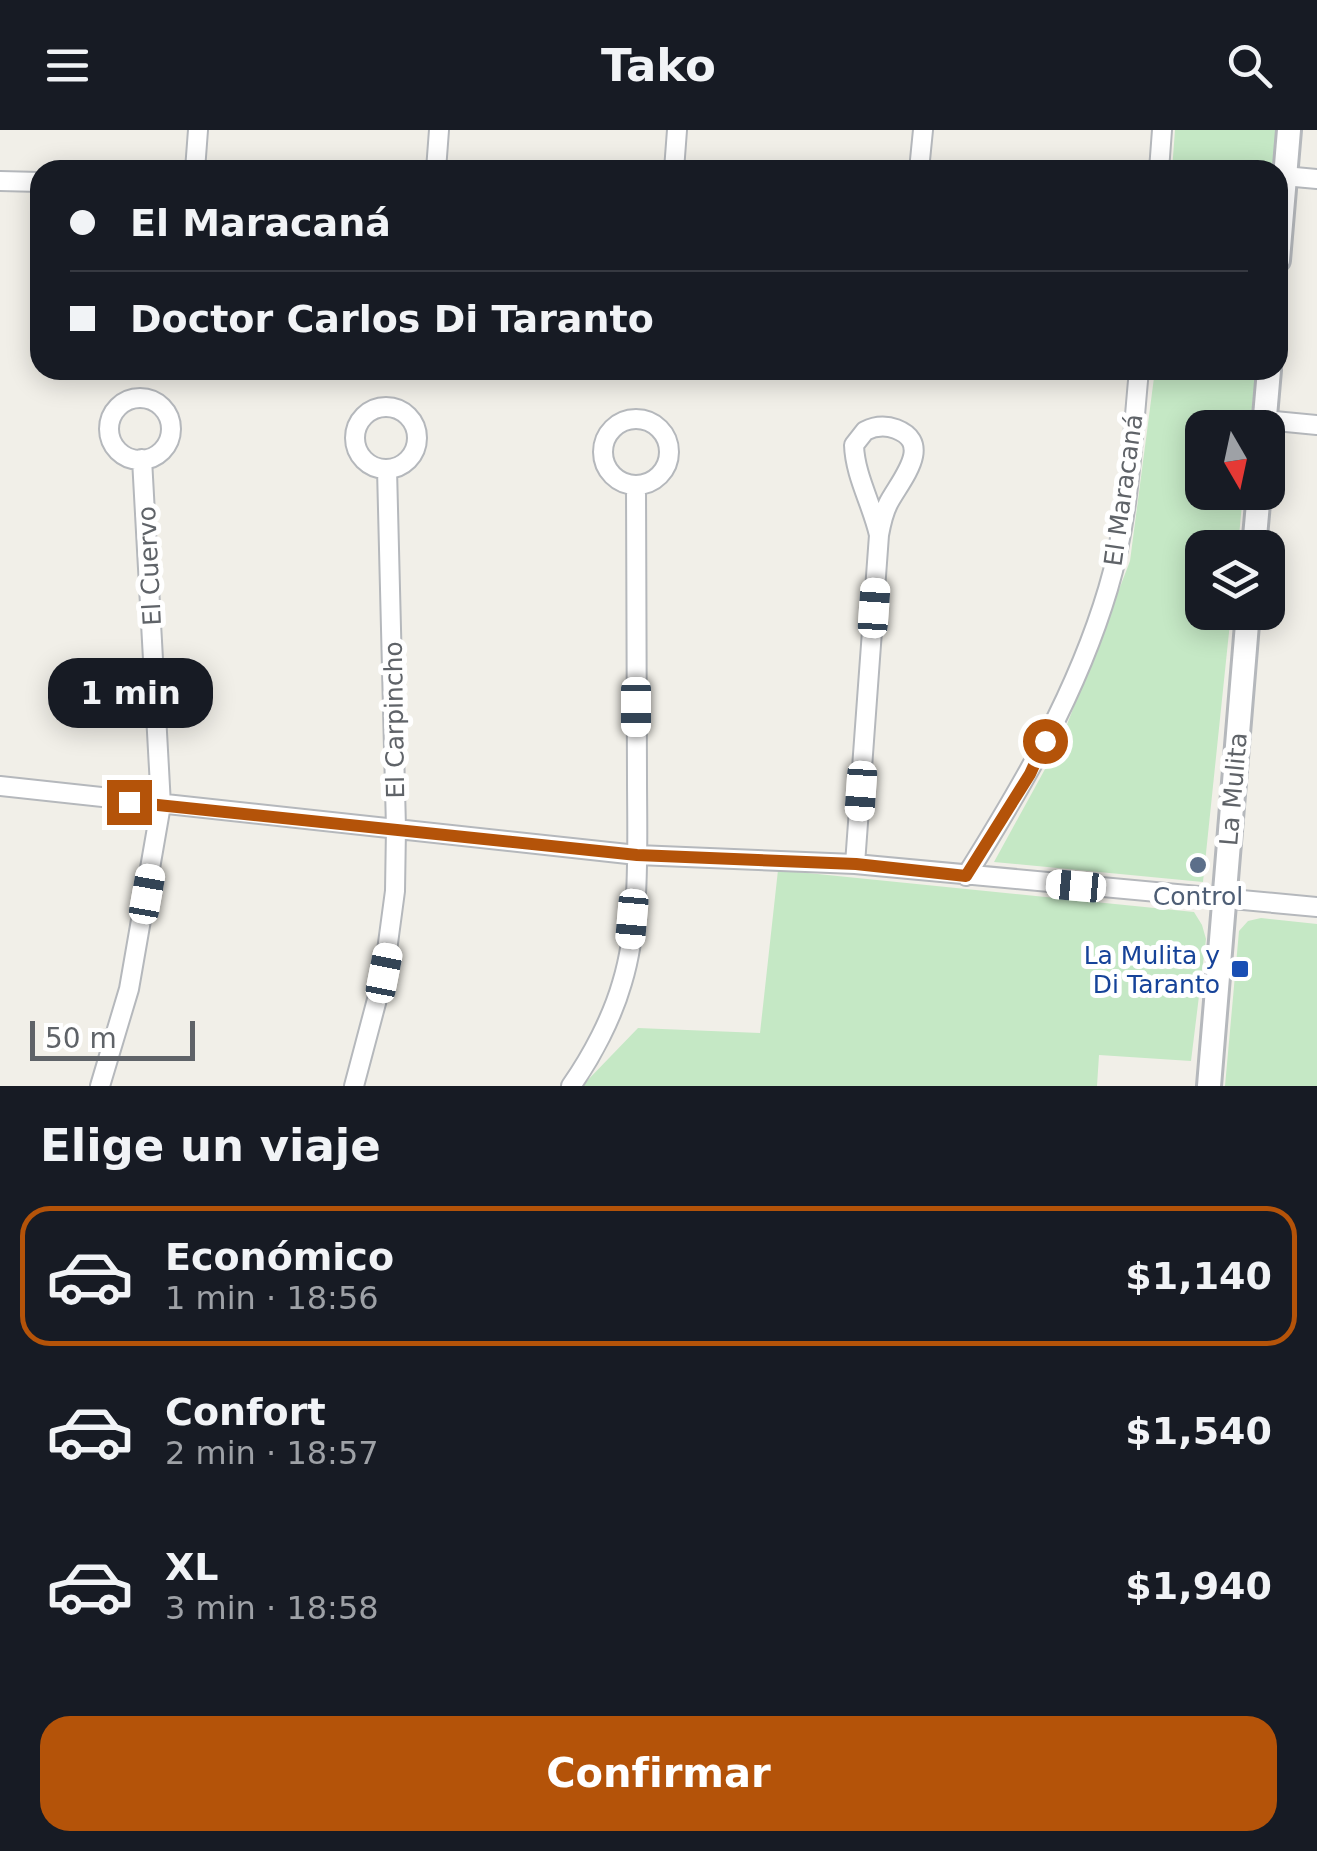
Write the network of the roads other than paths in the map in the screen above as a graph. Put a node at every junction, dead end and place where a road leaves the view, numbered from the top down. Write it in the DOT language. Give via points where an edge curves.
graph roads {
  1 [pos="198,130"];
  2 [pos="439,130"];
  3 [pos="677,130"];
  4 [pos="922,130"];
  5 [pos="1162,130"];
  6 [pos="1289,130"];
  7 [pos="196,160"];
  8 [pos="437,160"];
  9 [pos="675,160"];
  10 [pos="920,160"];
  11 [pos="1160,160"];
  12 [pos="1286,160"];
  13 [pos="1288,176"];
  14 [pos="1317,179"];
  15 [pos="0,180"];
  16 [pos="30,182"];
  17 [pos="1138,380"];
  18 [pos="1268,380"];
  19 [pos="1266,410"];
  20 [pos="1285,424"];
  21 [pos="1317,424"];
  22 [pos="142,460"];
  23 [pos="387,469"];
  24 [pos="636,484"];
  25 [pos="880,535"];
  26 [pos="1246,630"];
  27 [pos="0,786"];
  28 [pos="161,805"];
  29 [pos="396,828"];
  30 [pos="637,855"];
  31 [pos="856,864"];
  32 [pos="966,876"];
  33 [pos="1223,899"];
  34 [pos="1317,907"];
  35 [pos="100,1086"];
  36 [pos="354,1086"];
  37 [pos="571,1086"];
  38 [pos="1209,1086"];
  1 -- 7 [label="street"];
  2 -- 8 [label="street"];
  3 -- 9 [label="street"];
  4 -- 10 [label="street"];
  5 -- 11 [label="street"];
  6 -- 12 [label="street"];
  13 -- 14 [label="street"];
  15 -- 16 [label="street"];
  17 -- 32 [label="street, El Maracaná" via="1127,492 1108,589 1030,774"];
  18 -- 19 [label="street"];
  20 -- 21 [label="street"];
  22 -- 28 [label="street, El Cuervo"];
  23 -- 29 [label="street, El Carpincho"];
  24 -- 30 [label="street"];
  25 -- 25 [label="street" via="887,505 915,454 905,433 890,426 873,427 854,444"];
  25 -- 31 [label="street"];
  26 -- 33 [label="street, La Mulita"];
  27 -- 28 [label="street"];
  28 -- 29 [label="street"];
  28 -- 35 [label="street, El Cuervo" via="129,989"];
  29 -- 30 [label="street"];
  29 -- 36 [label="street, El Carpincho" via="390,939"];
  30 -- 31 [label="street"];
  30 -- 37 [label="street" via="622,985"];
  31 -- 32 [label="street"];
  32 -- 33 [label="street"];
  33 -- 34 [label="street"];
  33 -- 38 [label="street, La Mulita"];
}
